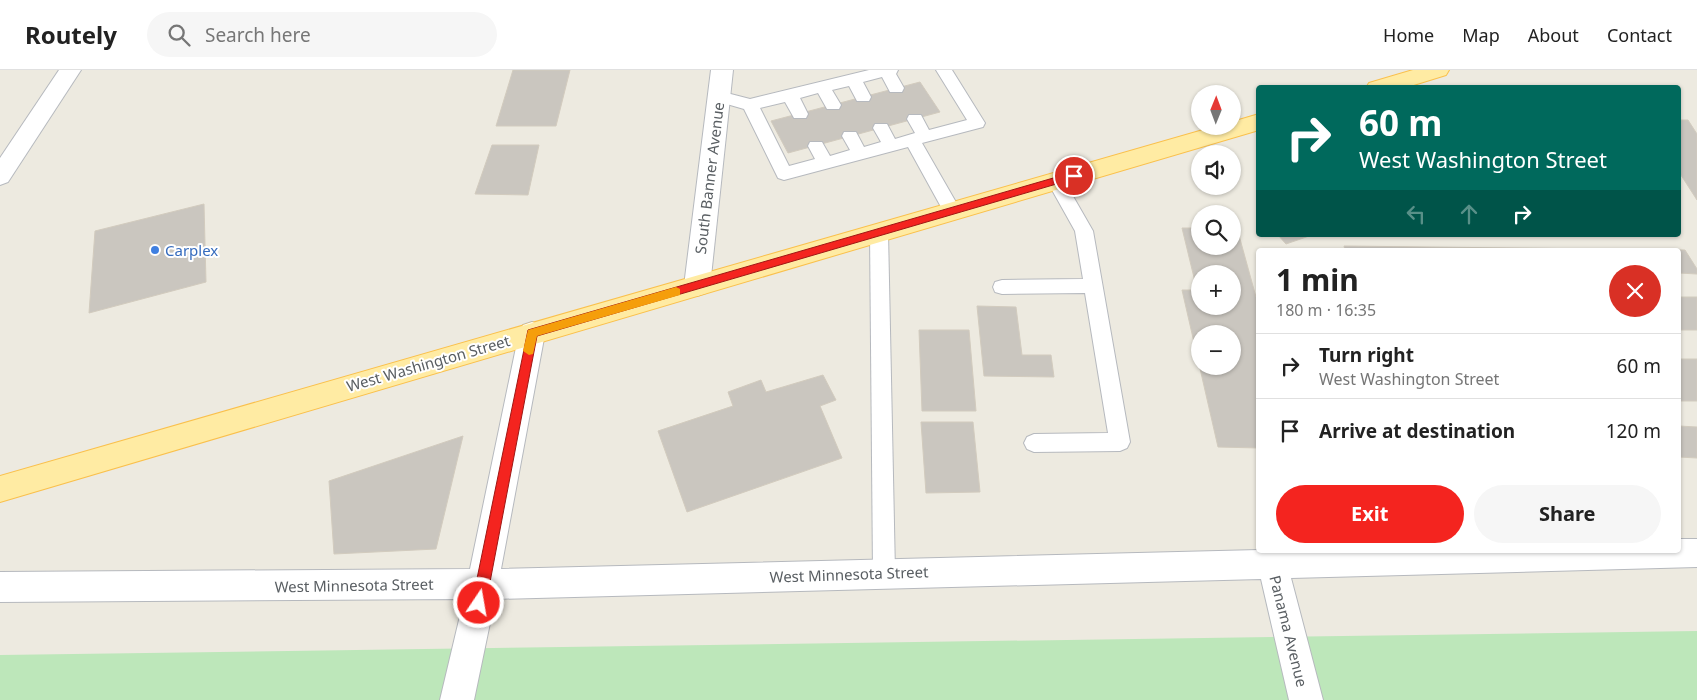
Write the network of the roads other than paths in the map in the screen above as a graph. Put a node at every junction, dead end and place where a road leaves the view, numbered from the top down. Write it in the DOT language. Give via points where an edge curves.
graph roads {
  1 [pos="70,70"];
  2 [pos="722,70"];
  3 [pos="888,70"];
  4 [pos="944,70"];
  5 [pos="1438,70"];
  6 [pos="853,79"];
  7 [pos="1387,85"];
  8 [pos="822,87"];
  9 [pos="896,88"];
  10 [pos="790,95"];
  11 [pos="719,96"];
  12 [pos="863,97"];
  13 [pos="750,105"];
  14 [pos="833,105"];
  15 [pos="800,114"];
  16 [pos="915,119"];
  17 [pos="1256,123"];
  18 [pos="881,128"];
  19 [pos="850,136"];
  20 [pos="919,138"];
  21 [pos="816,146"];
  22 [pos="891,146"];
  23 [pos="860,154"];
  24 [pos="826,163"];
  25 [pos="0,176"];
  26 [pos="1056,181"];
  27 [pos="952,211"];
  28 [pos="880,232"];
  29 [pos="697,286"];
  30 [pos="1002,286"];
  31 [pos="1094,286"];
  32 [pos="532,333"];
  33 [pos="1034,442"];
  34 [pos="0,488"];
  35 [pos="1697,553"];
  36 [pos="1272,562"];
  37 [pos="884,573"];
  38 [pos="483,584"];
  39 [pos="0,587"];
  40 [pos="457,700"];
  41 [pos="1306,700"];
  1 -- 25 [label="street"];
  2 -- 11 [label="street, South Banner Avenue"];
  3 -- 6 [label="lane"];
  3 -- 9 [label="lane"];
  4 -- 20 [label="lane" via="977,123"];
  5 -- 7 [label="main road"];
  6 -- 8 [label="lane"];
  6 -- 12 [label="lane"];
  8 -- 10 [label="lane"];
  8 -- 14 [label="lane"];
  10 -- 13 [label="lane"];
  10 -- 15 [label="lane"];
  11 -- 13 [label="lane"];
  11 -- 29 [label="street, South Banner Avenue"];
  13 -- 24 [label="lane" via="784,174"];
  16 -- 20 [label="lane"];
  17 -- 26 [label="main road, West Washington Street"];
  18 -- 22 [label="lane"];
  19 -- 23 [label="lane"];
  20 -- 22 [label="lane"];
  20 -- 27 [label="lane"];
  21 -- 24 [label="lane"];
  22 -- 23 [label="lane"];
  23 -- 24 [label="lane"];
  26 -- 27 [label="main road, West Washington Street"];
  26 -- 31 [label="lane" via="1084,231"];
  27 -- 28 [label="main road, West Washington Street"];
  28 -- 29 [label="main road, West Washington Street"];
  28 -- 37 [label="lane"];
  29 -- 32 [label="main road, West Washington Street"];
  30 -- 31 [label="lane"];
  31 -- 33 [label="lane" via="1120,442"];
  32 -- 34 [label="main road, West Washington Street"];
  32 -- 38 [label="street"];
  35 -- 36 [label="street, West Minnesota Street"];
  36 -- 37 [label="street, West Minnesota Street"];
  36 -- 41 [label="street, Panama Avenue"];
  37 -- 38 [label="street, West Minnesota Street"];
  38 -- 39 [label="street, West Minnesota Street"];
  38 -- 40 [label="street"];
}
